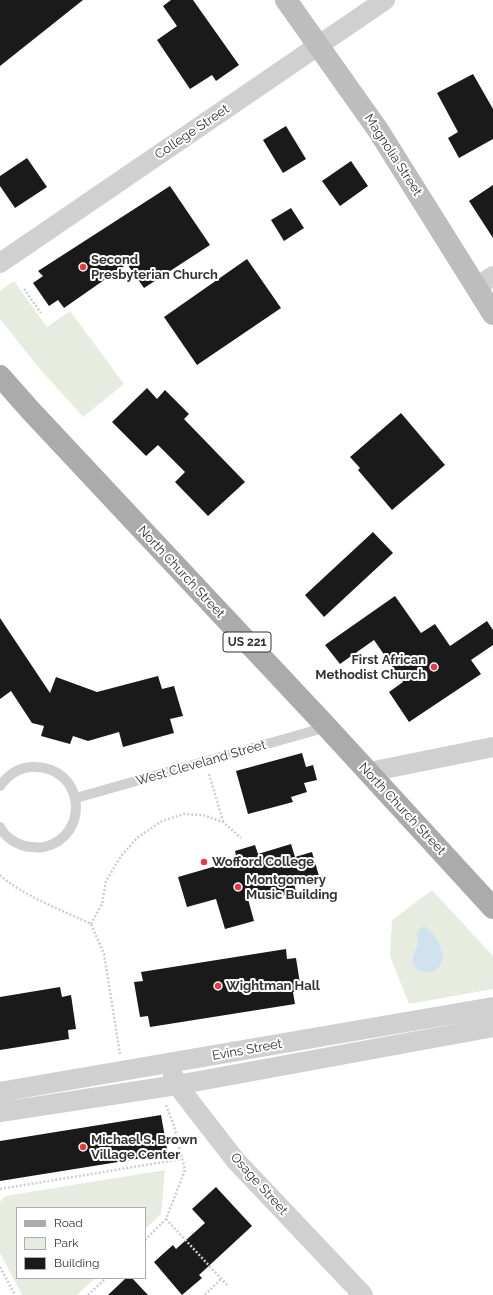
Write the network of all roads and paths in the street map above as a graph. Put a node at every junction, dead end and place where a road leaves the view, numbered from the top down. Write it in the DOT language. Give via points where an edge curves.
graph roads {
  1 [pos="286,0"];
  2 [pos="385,0"];
  3 [pos="319,45"];
  4 [pos="0,263"];
  5 [pos="485,282"];
  6 [pos="24,289"];
  7 [pos="42,313"];
  8 [pos="493,314"];
  9 [pos="0,376"];
  10 [pos="327,727"];
  11 [pos="493,747"];
  12 [pos="206,762"];
  13 [pos="369,772"];
  14 [pos="0,786"];
  15 [pos="76,798"];
  16 [pos="223,822"];
  17 [pos="0,827"];
  18 [pos="241,838"];
  19 [pos="0,875"];
  20 [pos="493,908"];
  21 [pos="91,924"];
  22 [pos="493,1007"];
  23 [pos="493,1027"];
  24 [pos="121,1060"];
  25 [pos="169,1063"];
  26 [pos="168,1086"];
  27 [pos="0,1092"];
  28 [pos="0,1112"];
  29 [pos="182,1159"];
  30 [pos="0,1189"];
  31 [pos="166,1219"];
  32 [pos="146,1239"];
  33 [pos="0,1267"];
  34 [pos="105,1279"];
  35 [pos="221,1279"];
  36 [pos="228,1286"];
  37 [pos="16,1295"];
  38 [pos="88,1295"];
  39 [pos="205,1295"];
  40 [pos="363,1295"];
  1 -- 3 [label="street, Magnolia Street"];
  2 -- 3 [label="street, College Street"];
  3 -- 4 [label="street, College Street"];
  3 -- 5 [label="street, Magnolia Street"];
  5 -- 8 [label="street, Magnolia Street"];
  6 -- 7 [label="path"];
  9 -- 10 [label="main road, North Church Street / US 221"];
  10 -- 12 [label="lane, West Cleveland Street"];
  10 -- 13 [label="main road, North Church Street / US 221"];
  11 -- 13 [label="street"];
  12 -- 15 [label="lane, West Cleveland Street"];
  12 -- 16 [label="path"];
  13 -- 20 [label="main road, North Church Street / US 221"];
  14 -- 15 [label="lane" via="12,773 26,767 42,766 57,772 69,784"];
  15 -- 17 [label="lane" via="76,814 70,829 59,841 44,847 28,847 13,842"];
  16 -- 18 [label="path"];
  16 -- 21 [label="path" via="203,815 184,814 162,821 138,837 121,856 106,881 102,904"];
  19 -- 21 [label="path" via="35,898"];
  21 -- 24 [label="path" via="104,954"];
  22 -- 25 [label="street, Evins Street"];
  23 -- 26 [label="street, Evins Street"];
  25 -- 26 [label="street, Osage Street"];
  25 -- 27 [label="street, Evins Street"];
  26 -- 28 [label="street, Evins Street"];
  26 -- 29 [label="path"];
  26 -- 40 [label="street, Osage Street"];
  29 -- 30 [label="path"];
  29 -- 31 [label="path" via="185,1170"];
  31 -- 32 [label="path"];
  31 -- 35 [label="path"];
  33 -- 37 [label="path"];
  34 -- 38 [label="path"];
  35 -- 36 [label="path"];
  35 -- 39 [label="path"];
}
